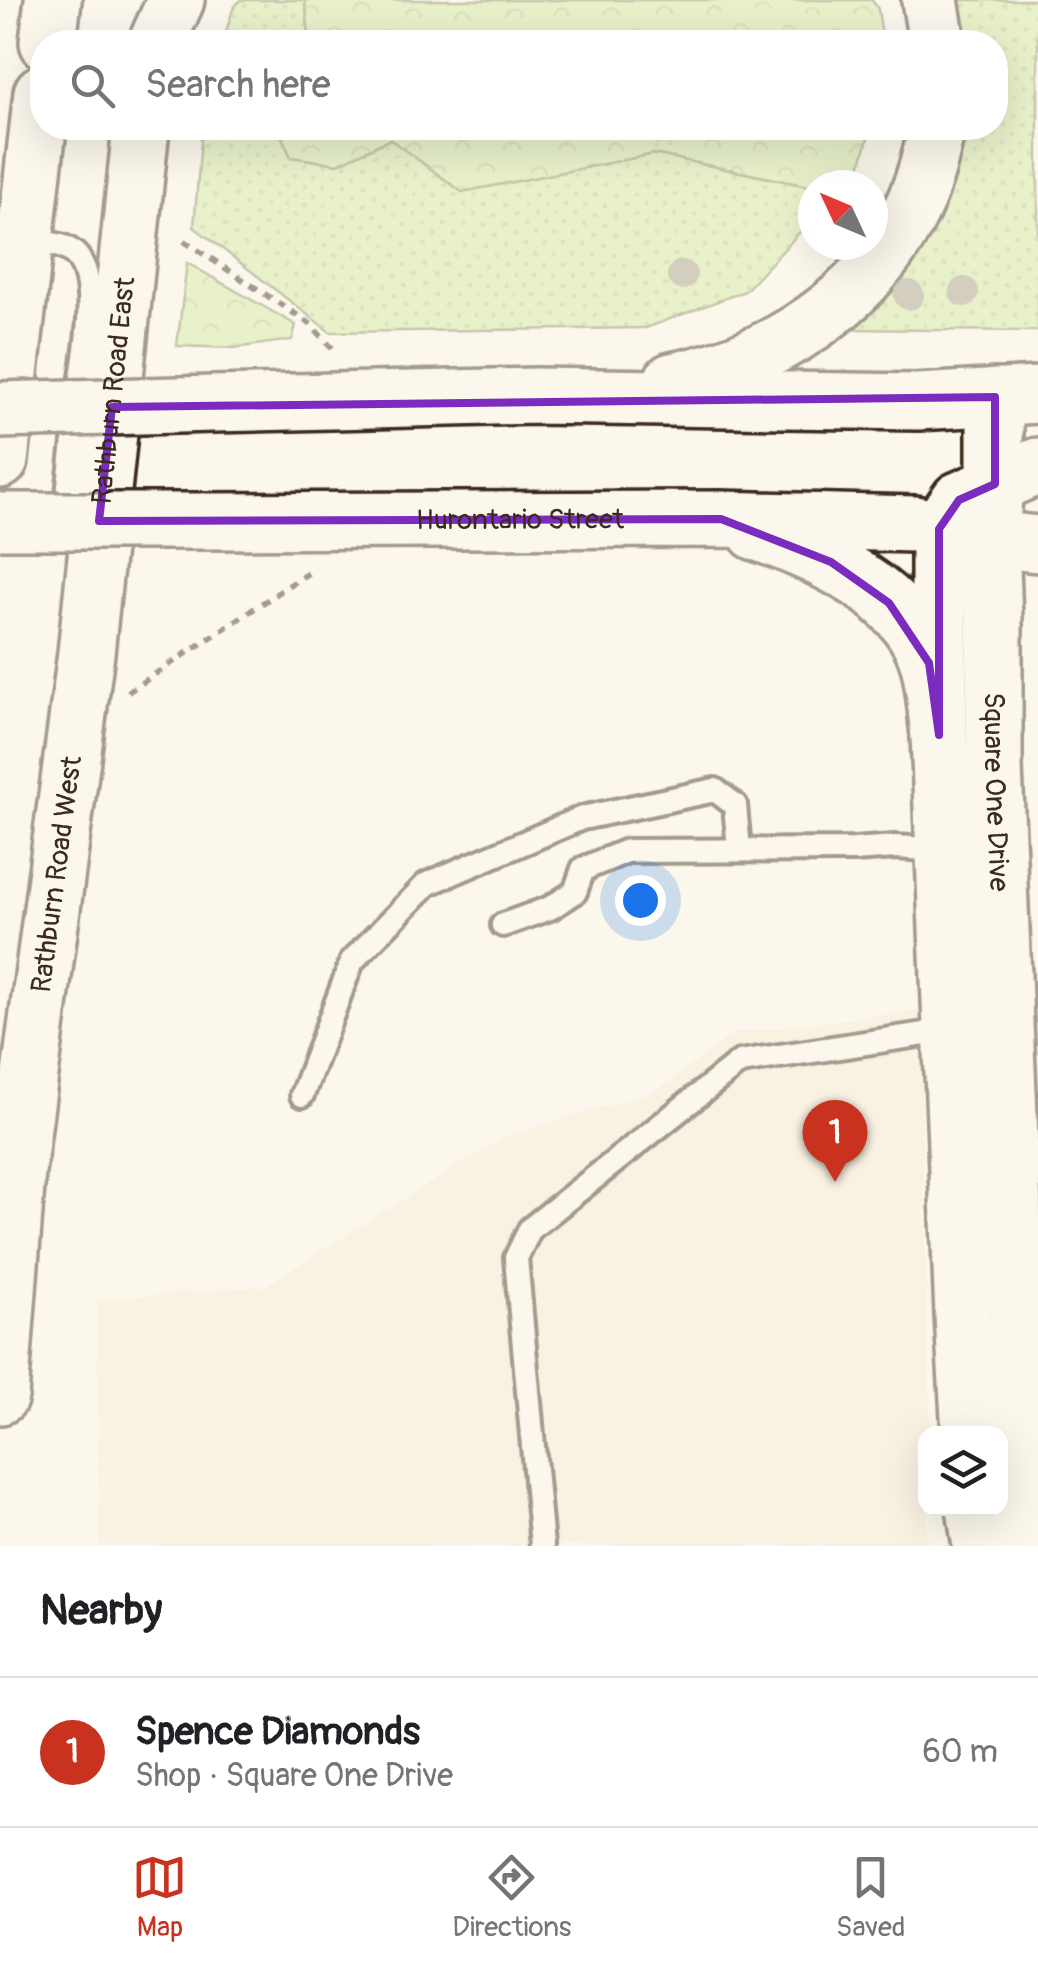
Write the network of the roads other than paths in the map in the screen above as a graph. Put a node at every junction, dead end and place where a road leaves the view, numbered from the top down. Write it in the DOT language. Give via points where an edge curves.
graph roads {
  1 [pos="52,0"];
  2 [pos="154,0"];
  3 [pos="176,0"];
  4 [pos="930,0"];
  5 [pos="49,30"];
  6 [pos="150,30"];
  7 [pos="162,30"];
  8 [pos="935,30"];
  9 [pos="33,140"];
  10 [pos="139,140"];
  11 [pos="934,140"];
  12 [pos="13,246"];
  13 [pos="535,396"];
  14 [pos="1016,396"];
  15 [pos="0,410"];
  16 [pos="0,460"];
  17 [pos="1016,475"];
  18 [pos="721,519"];
  19 [pos="0,521"];
  20 [pos="938,529"];
  21 [pos="1014,541"];
  22 [pos="79,595"];
  23 [pos="939,735"];
  24 [pos="740,850"];
  25 [pos="944,850"];
  26 [pos="503,925"];
  27 [pos="951,1030"];
  28 [pos="302,1095"];
  29 [pos="0,1396"];
  30 [pos="969,1426"];
  31 [pos="976,1516"];
  32 [pos="542,1546"];
  33 [pos="980,1546"];
  34 [pos="1035,1546"];
  1 -- 5 [label="street"];
  2 -- 6 [label="street"];
  3 -- 7 [label="street"];
  4 -- 8 [label="street"];
  9 -- 12 [label="street"];
  10 -- 22 [label="street, Rathburn Road East"];
  11 -- 13 [label="street" via="920,194 896,240 863,280 796,335 706,375 627,390"];
  12 -- 16 [label="street"];
  12 -- 22 [label="lane" via="64,247 80,260 88,283 65,524"];
  13 -- 14 [label="street" via="918,402"];
  13 -- 15 [label="street, bridge"];
  14 -- 17 [label="street, Square One Drive"];
  17 -- 20 [label="street" via="959,500"];
  17 -- 21 [label="street, Square One Drive"];
  18 -- 19 [label="street, Hurontario Street, bridge"];
  18 -- 20 [label="street, Hurontario Street"];
  18 -- 23 [label="street" via="831,562 889,604 929,663"];
  20 -- 21 [label="street, Hurontario Street"];
  20 -- 23 [label="street, Square One Drive"];
  21 -- 34 [label="street, Square One Drive" via="994,620 994,767 1016,1301"];
  22 -- 29 [label="street, Rathburn Road West" via="17,1172"];
  23 -- 25 [label="street, Square One Drive"];
  24 -- 25 [label="lane"];
  24 -- 26 [label="lane" via="627,850 584,869 575,892 550,908"];
  24 -- 28 [label="lane" via="735,804 714,790 582,818 427,884 352,961"];
  25 -- 27 [label="street, Square One Drive"];
  27 -- 30 [label="street, Square One Drive"];
  27 -- 32 [label="lane" via="740,1062 530,1228 516,1258"];
  31 -- 33 [label="street"];
}
